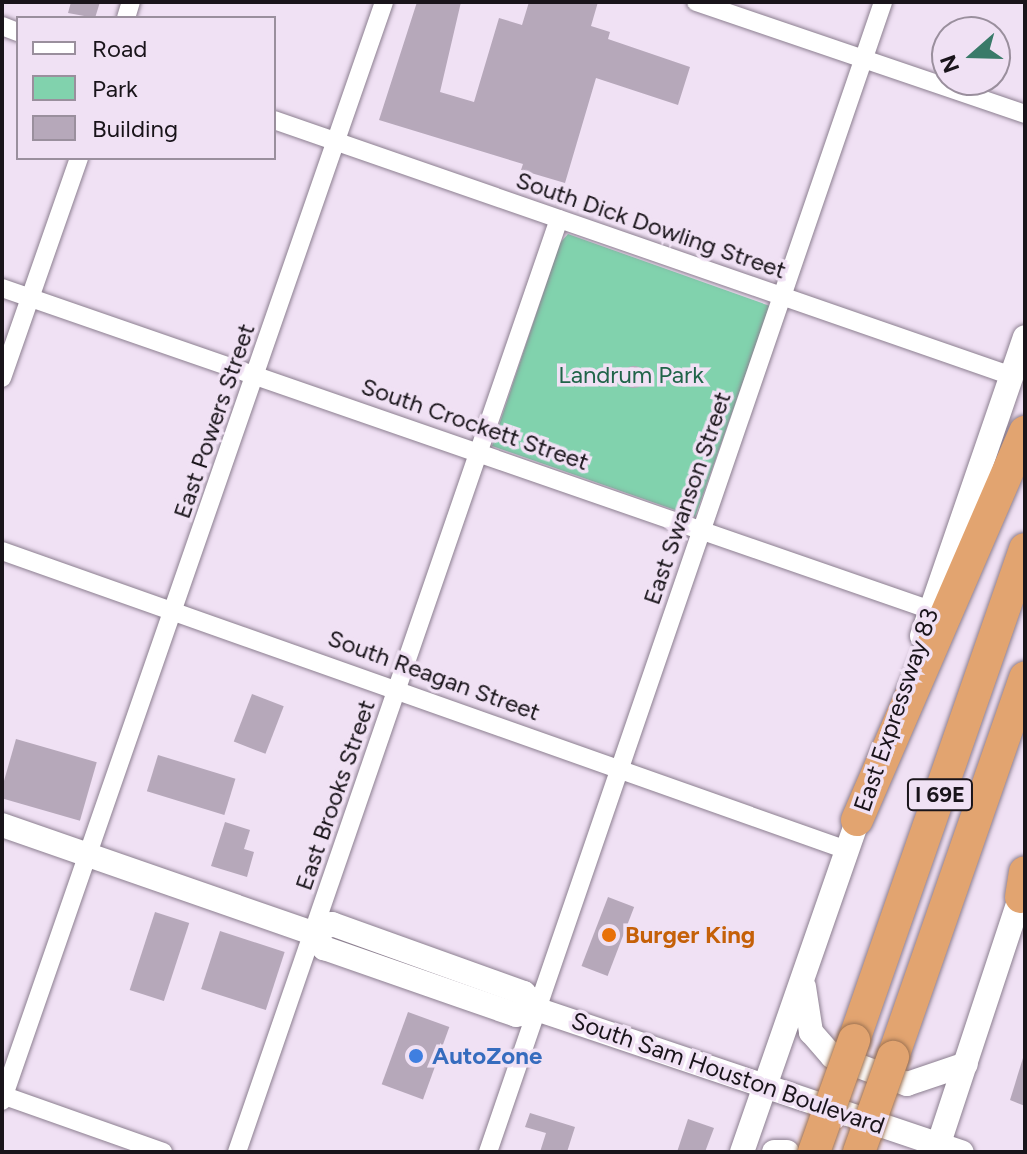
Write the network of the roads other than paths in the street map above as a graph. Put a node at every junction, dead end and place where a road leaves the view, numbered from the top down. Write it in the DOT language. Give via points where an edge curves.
graph roads {
  1 [pos="384,2"];
  2 [pos="696,2"];
  3 [pos="883,2"];
  4 [pos="863,61"];
  5 [pos="1025,114"];
  6 [pos="276,121"];
  7 [pos="336,141"];
  8 [pos="78,160"];
  9 [pos="559,219"];
  10 [pos="2,288"];
  11 [pos="781,296"];
  12 [pos="31,298"];
  13 [pos="1025,337"];
  14 [pos="257,373"];
  15 [pos="1012,376"];
  16 [pos="2,378"];
  17 [pos="1025,432"];
  18 [pos="479,452"];
  19 [pos="703,528"];
  20 [pos="1025,549"];
  21 [pos="2,551"];
  22 [pos="174,609"];
  23 [pos="931,610"];
  24 [pos="1025,677"];
  25 [pos="397,687"];
  26 [pos="619,766"];
  27 [pos="2,825"];
  28 [pos="852,835"];
  29 [pos="88,855"];
  30 [pos="1024,884"];
  31 [pos="313,933"];
  32 [pos="804,981"];
  33 [pos="539,1010"];
  34 [pos="966,1064"];
  35 [pos="765,1084"];
  36 [pos="3,1097"];
  37 [pos="945,1149"];
  38 [pos="163,1152"];
  39 [pos="237,1152"];
  40 [pos="488,1152"];
  41 [pos="742,1152"];
  42 [pos="774,1152"];
  43 [pos="787,1152"];
  44 [pos="814,1152"];
  45 [pos="859,1152"];
  1 -- 7 [label="street, East Powers Street"];
  2 -- 4 [label="street"];
  3 -- 4 [label="street, East Swanson Street"];
  4 -- 5 [label="street"];
  4 -- 11 [label="street, East Swanson Street"];
  6 -- 7 [label="street, South Dick Dowling Street"];
  7 -- 9 [label="street, South Dick Dowling Street"];
  7 -- 14 [label="street, East Powers Street"];
  8 -- 12 [label="street"];
  9 -- 11 [label="street, South Dick Dowling Street"];
  9 -- 18 [label="street, East Brooks Street"];
  10 -- 12 [label="street, South Crockett Street"];
  11 -- 15 [label="street, South Dick Dowling Street"];
  11 -- 19 [label="street, East Swanson Street"];
  12 -- 14 [label="street, South Crockett Street"];
  12 -- 16 [label="street"];
  13 -- 15 [label="main road, East Expressway 83"];
  14 -- 18 [label="street, South Crockett Street"];
  14 -- 22 [label="street, East Powers Street"];
  15 -- 23 [label="main road, East Expressway 83"];
  17 -- 28 [label="highway"];
  18 -- 19 [label="street, South Crockett Street"];
  18 -- 25 [label="street, East Brooks Street"];
  19 -- 23 [label="street, South Crockett Street"];
  19 -- 26 [label="street, East Swanson Street"];
  20 -- 44 [label="highway, I 69E, bridge"];
  21 -- 22 [label="street, South Reagan Street"];
  22 -- 25 [label="street, South Reagan Street"];
  22 -- 29 [label="street, East Powers Street"];
  23 -- 28 [label="main road, East Expressway 83"];
  24 -- 45 [label="highway, I 69E, bridge"];
  25 -- 26 [label="street, South Reagan Street"];
  25 -- 31 [label="street, East Brooks Street"];
  26 -- 28 [label="street, South Reagan Street"];
  26 -- 33 [label="street, East Swanson Street"];
  27 -- 29 [label="main road, South Sam Houston Boulevard"];
  28 -- 32 [label="main road, East Expressway 83"];
  29 -- 31 [label="main road, South Sam Houston Boulevard"];
  29 -- 36 [label="street, East Powers Street"];
  30 -- 34 [label="main road"];
  31 -- 33 [label="main road, South Sam Houston Boulevard" via="324,948 516,1015"];
  31 -- 39 [label="street, East Brooks Street"];
  32 -- 34 [label="main road" via="811,1032 832,1056 907,1084"];
  32 -- 35 [label="main road, East Expressway 83"];
  33 -- 35 [label="main road, South Sam Houston Boulevard"];
  33 -- 40 [label="street, East Swanson Street"];
  34 -- 37 [label="main road"];
  35 -- 37 [label="main road, South Sam Houston Boulevard"];
  35 -- 41 [label="main road, East Expressway 83"];
  36 -- 38 [label="street"];
  42 -- 43 [label="main road"];
}
